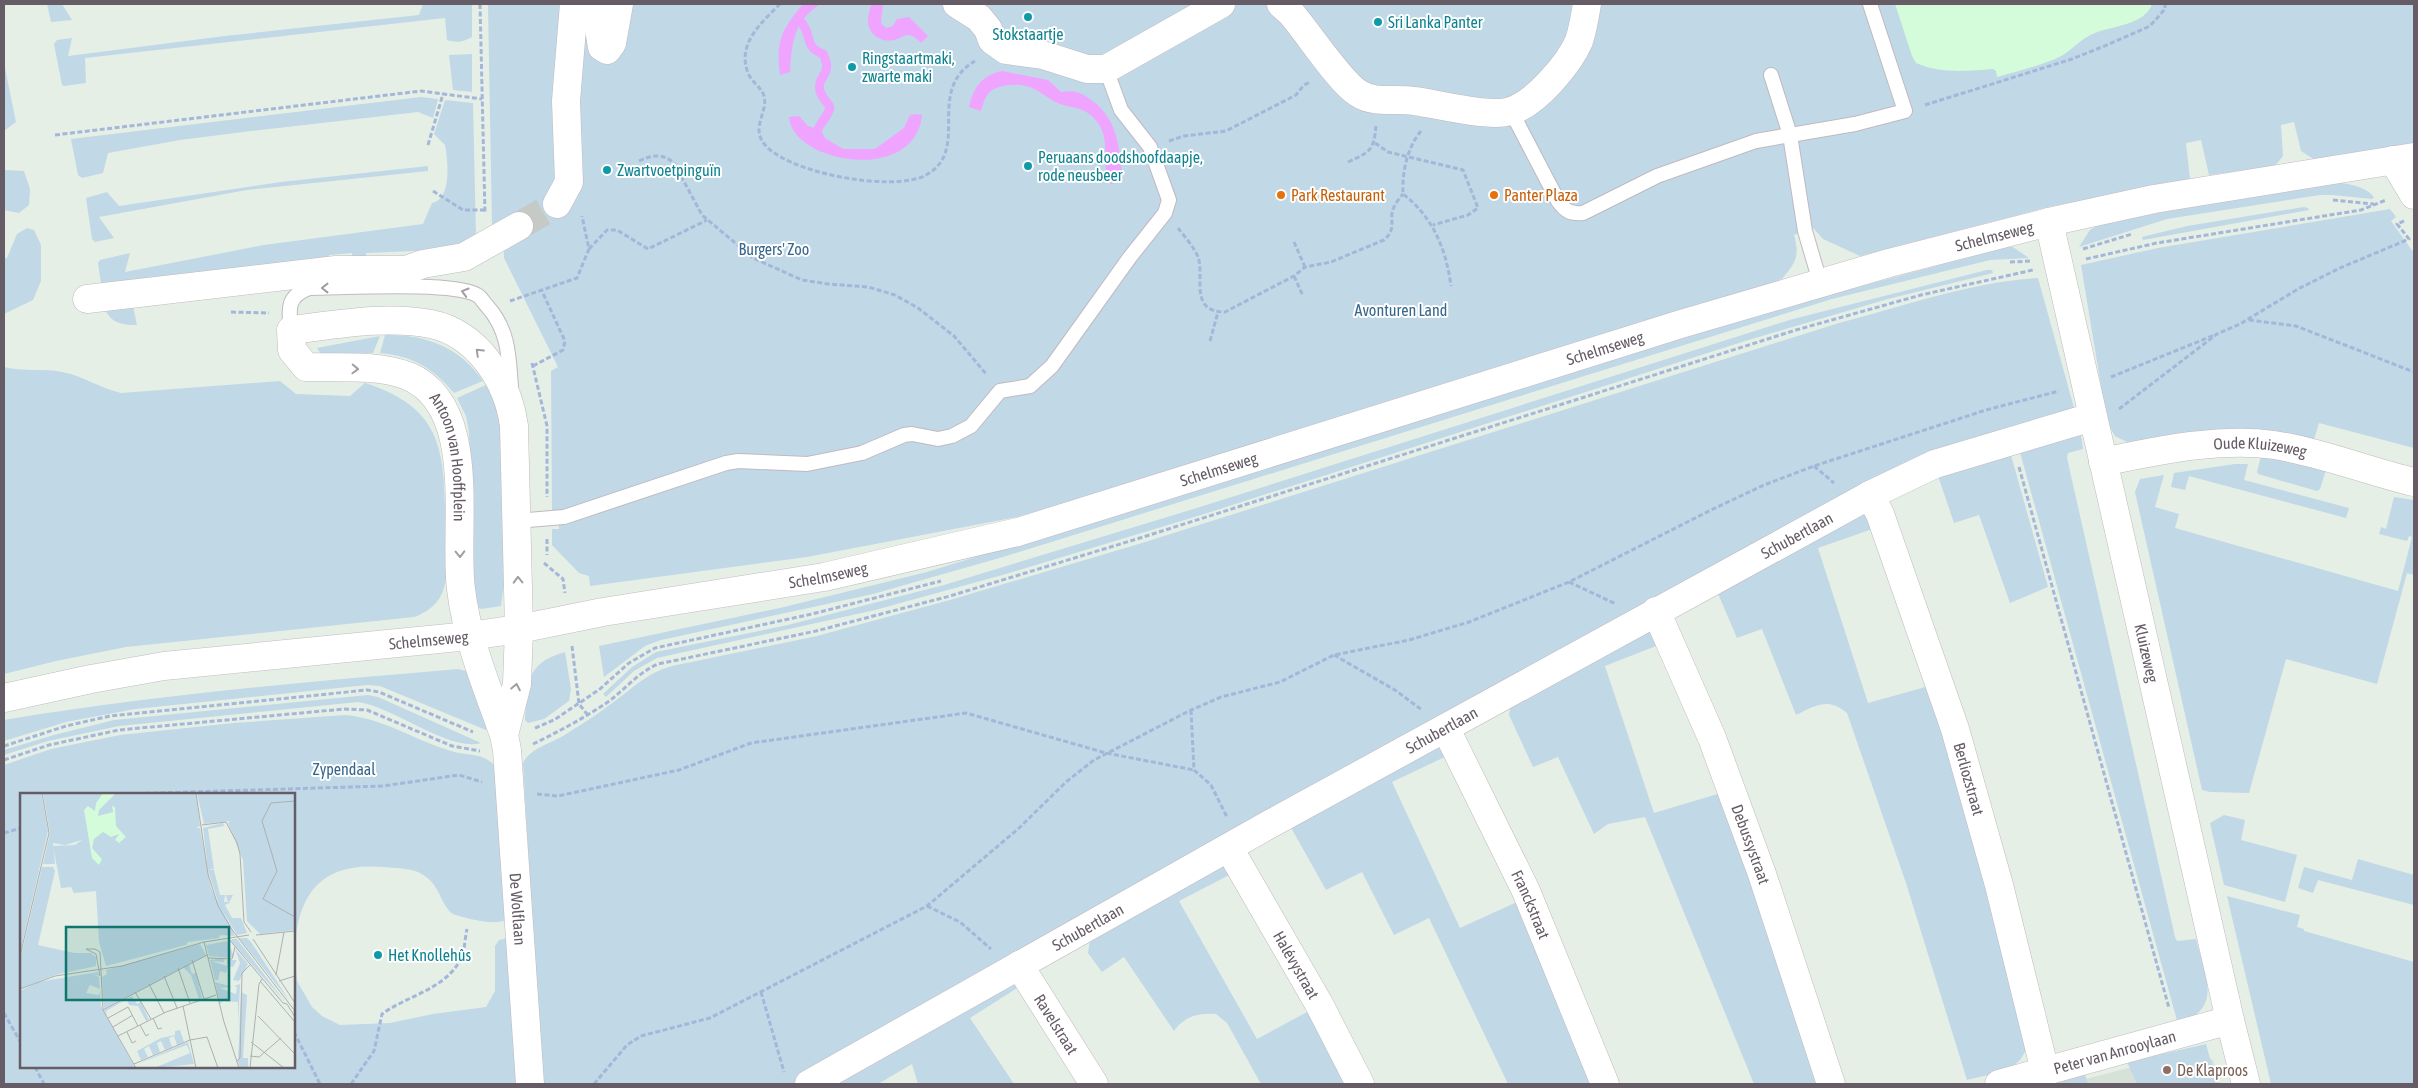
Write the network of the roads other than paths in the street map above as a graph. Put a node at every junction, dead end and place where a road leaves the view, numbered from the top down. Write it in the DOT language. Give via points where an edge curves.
graph roads {
  1 [pos="574,4"];
  2 [pos="594,4"];
  3 [pos="619,4"];
  4 [pos="957,4"];
  5 [pos="1221,4"];
  6 [pos="1281,4"];
  7 [pos="1587,4"];
  8 [pos="1870,4"];
  9 [pos="1106,69"];
  10 [pos="1771,75"];
  11 [pos="1511,110"];
  12 [pos="1790,135"];
  13 [pos="2403,158"];
  14 [pos="569,206"];
  15 [pos="2410,207"];
  16 [pos="2049,222"];
  17 [pos="519,226"];
  18 [pos="1820,282"];
  19 [pos="87,299"];
  20 [pos="290,330"];
  21 [pos="512,409"];
  22 [pos="2092,417"];
  23 [pos="2103,462"];
  24 [pos="2414,482"];
  25 [pos="1870,495"];
  26 [pos="516,521"];
  27 [pos="1647,616"];
  28 [pos="519,629"];
  29 [pos="469,636"];
  30 [pos="4,698"];
  31 [pos="1446,729"];
  32 [pos="504,735"];
  33 [pos="1234,845"];
  34 [pos="1013,968"];
  35 [pos="2230,1020"];
  36 [pos="2045,1071"];
  37 [pos="797,1080"];
  38 [pos="530,1084"];
  39 [pos="1094,1084"];
  40 [pos="1360,1084"];
  41 [pos="1605,1084"];
  42 [pos="1831,1084"];
  43 [pos="1999,1084"];
  44 [pos="2246,1084"];
  1 -- 14 [label="street" via="566,101"];
  2 -- 3 [label="street" via="602,46 607,50 612,43"];
  4 -- 9 [label="street" via="979,18 998,46 1019,53 1043,55 1087,69"];
  5 -- 9 [label="street"];
  6 -- 11 [label="street" via="1358,94 1378,100 1412,100 1493,112"];
  7 -- 11 [label="street" via="1578,41 1570,56 1534,97"];
  8 -- 12 [label="lane" via="1905,112"];
  9 -- 26 [label="lane" via="1121,110 1150,147 1169,200 1165,213 1052,366 1030,386 1000,391 971,426 952,436 938,439 904,435 862,454 807,464 726,462 564,517"];
  10 -- 12 [label="lane"];
  11 -- 12 [label="lane" via="1552,191 1565,210 1573,214 1583,213 1657,176 1756,141"];
  12 -- 18 [label="lane" via="1805,231"];
  13 -- 15 [label="street"];
  13 -- 16 [label="street, Schelmseweg" via="2154,199"];
  16 -- 18 [label="street, Schelmseweg"];
  16 -- 22 [label="street, Kluizeweg"];
  17 -- 19 [label="street" via="464,257 406,270 336,270"];
  18 -- 28 [label="street, Schelmseweg" via="1018,532 824,577 603,612"];
  21 -- 20 [label="street, Antoon van Hooffplein, one-way" via="500,379 487,360 450,330 430,324 368,321"];
  21 -- 20 [label="lane, Antoon van Hooffplein, one-way" via="505,333 497,317 478,295 453,289 309,288 290,303"];
  20 -- 29 [label="street, Antoon van Hooffplein, one-way" via="292,350 306,367 378,369 408,377 427,390 445,412 458,460 460,588"];
  21 -- 26 [label="street, Antoon van Hooffplein"];
  22 -- 23 [label="street, Kluizeweg"];
  22 -- 25 [label="street, Schubertlaan" via="1935,464"];
  23 -- 24 [label="street, Oude Kluizeweg" via="2217,444 2258,444 2288,448"];
  23 -- 35 [label="street, Kluizeweg"];
  25 -- 27 [label="street, Schubertlaan"];
  25 -- 36 [label="street, Berliozstraat" via="1880,514 1955,729 1999,885"];
  28 -- 26 [label="street, Antoon van Hooffplein, one-way"];
  27 -- 31 [label="street, Schubertlaan"];
  27 -- 42 [label="street, Debussystraat" via="1722,765 1771,900"];
  28 -- 29 [label="street, Schelmseweg"];
  32 -- 28 [label="street, De Wolflaan, one-way" via="517,684"];
  29 -- 30 [label="street, Schelmseweg" via="164,666"];
  29 -- 32 [label="street, De Wolflaan"];
  31 -- 33 [label="street, Schubertlaan"];
  31 -- 41 [label="street, Franckstraat" via="1526,891"];
  32 -- 38 [label="street, De Wolflaan"];
  33 -- 34 [label="street, Schubertlaan"];
  33 -- 40 [label="street, Halévystraat"];
  34 -- 37 [label="street, Schubertlaan"];
  34 -- 39 [label="street, Ravelstraat"];
  35 -- 36 [label="street, Peter van Anrooylaan"];
  35 -- 44 [label="street, Kluizeweg"];
  36 -- 43 [label="street, Peter van Anrooylaan"];
}
